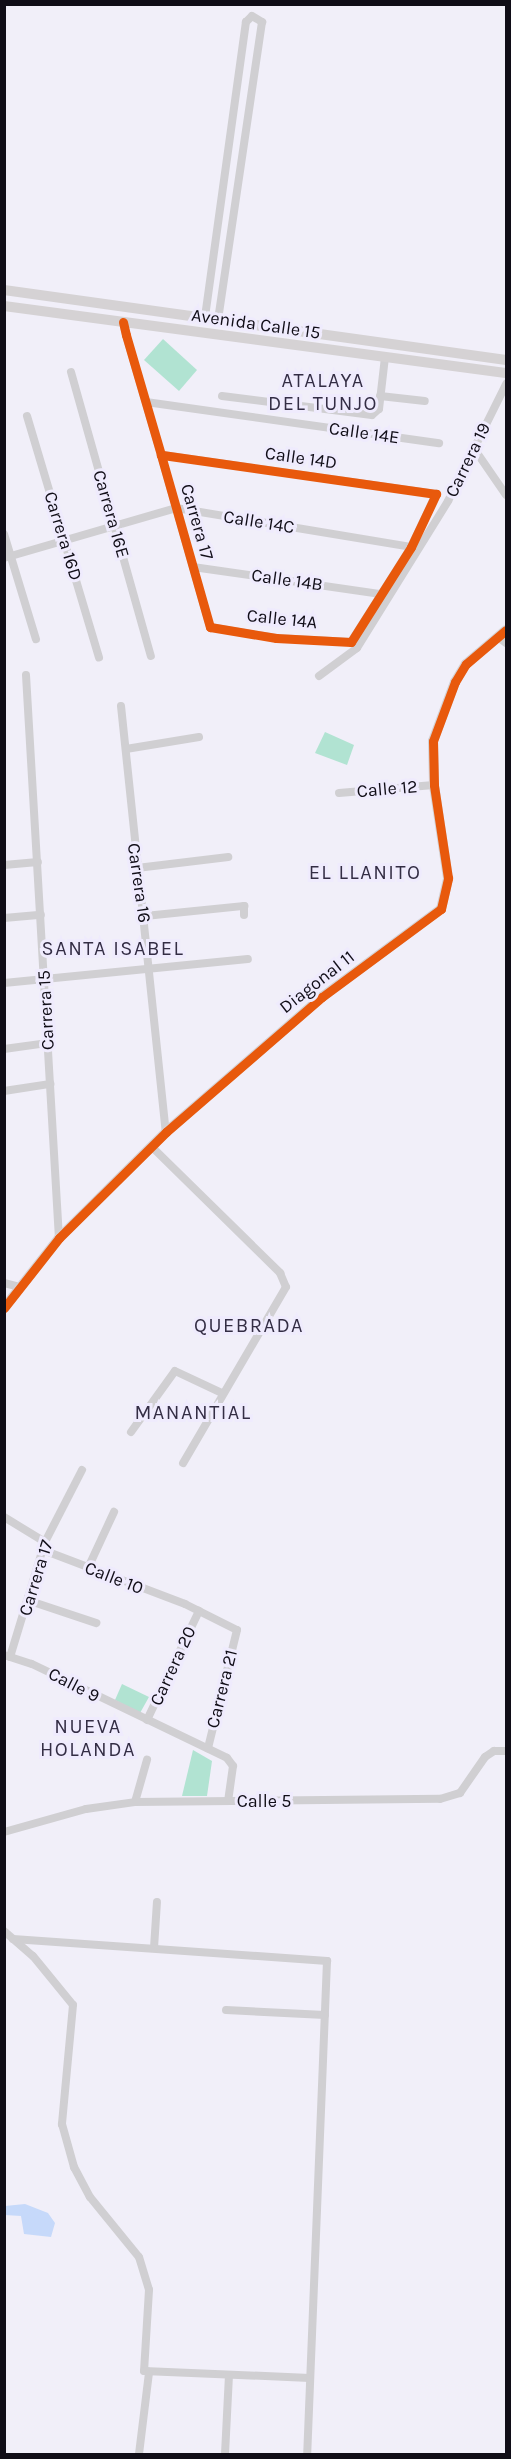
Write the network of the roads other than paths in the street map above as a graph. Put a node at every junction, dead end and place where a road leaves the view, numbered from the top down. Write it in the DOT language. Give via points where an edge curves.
graph roads {
  1 [pos="4,290"];
  2 [pos="4,306"];
  3 [pos="125,306"];
  4 [pos="205,317"];
  5 [pos="218,319"];
  6 [pos="123,322"];
  7 [pos="385,357"];
  8 [pos="507,360"];
  9 [pos="71,372"];
  10 [pos="507,373"];
  11 [pos="505,390"];
  12 [pos="222,396"];
  13 [pos="380,396"];
  14 [pos="425,401"];
  15 [pos="146,402"];
  16 [pos="27,416"];
  17 [pos="439,443"];
  18 [pos="473,447"];
  19 [pos="161,454"];
  20 [pos="507,495"];
  21 [pos="176,508"];
  22 [pos="115,526"];
  23 [pos="4,534"];
  24 [pos="64,541"];
  25 [pos="411,547"];
  26 [pos="8,557"];
  27 [pos="193,567"];
  28 [pos="381,594"];
  29 [pos="210,627"];
  30 [pos="504,637"];
  31 [pos="36,639"];
  32 [pos="152,656"];
  33 [pos="99,657"];
  34 [pos="26,675"];
  35 [pos="319,676"];
  36 [pos="121,706"];
  37 [pos="199,737"];
  38 [pos="126,749"];
  39 [pos="434,785"];
  40 [pos="339,793"];
  41 [pos="228,857"];
  42 [pos="38,862"];
  43 [pos="4,865"];
  44 [pos="137,868"];
  45 [pos="41,915"];
  46 [pos="244,915"];
  47 [pos="145,916"];
  48 [pos="4,918"];
  49 [pos="248,959"];
  50 [pos="149,967"];
  51 [pos="45,979"];
  52 [pos="4,983"];
  53 [pos="47,1043"];
  54 [pos="4,1049"];
  55 [pos="50,1084"];
  56 [pos="4,1091"];
  57 [pos="166,1132"];
  58 [pos="152,1147"];
  59 [pos="59,1239"];
  60 [pos="4,1283"];
  61 [pos="20,1287"];
  62 [pos="4,1308"];
  63 [pos="222,1393"];
  64 [pos="131,1432"];
  65 [pos="183,1463"];
  66 [pos="82,1470"];
  67 [pos="114,1512"];
  68 [pos="4,1517"];
  69 [pos="44,1546"];
  70 [pos="88,1568"];
  71 [pos="30,1601"];
  72 [pos="199,1611"];
  73 [pos="96,1623"];
  74 [pos="237,1630"];
  75 [pos="8,1656"];
  76 [pos="147,1720"];
  77 [pos="208,1748"];
  78 [pos="505,1751"];
  79 [pos="147,1760"];
  80 [pos="228,1801"];
  81 [pos="135,1802"];
  82 [pos="4,1832"];
  83 [pos="157,1902"];
  84 [pos="4,1931"];
  85 [pos="13,1939"];
  86 [pos="154,1948"];
  87 [pos="226,2010"];
  88 [pos="325,2015"];
  89 [pos="149,2372"];
  90 [pos="229,2374"];
  91 [pos="310,2378"];
  92 [pos="139,2454"];
  93 [pos="225,2454"];
  94 [pos="307,2454"];
  1 -- 3 [label="main road, Avenida Calle 15"];
  2 -- 6 [label="main road, Avenida Calle 15"];
  3 -- 4 [label="main road, Avenida Calle 15"];
  3 -- 6 [label="main road"];
  4 -- 5 [label="main road, Avenida Calle 15"];
  4 -- 5 [label="street" via="246,22 252,16 262,22"];
  5 -- 8 [label="main road, Avenida Calle 15"];
  6 -- 7 [label="main road, Avenida Calle 15"];
  6 -- 15 [label="street, Carrera 17"];
  7 -- 10 [label="main road, Avenida Calle 15"];
  7 -- 13 [label="street"];
  9 -- 22 [label="street, Carrera 16E"];
  11 -- 18 [label="street, Carrera 19"];
  12 -- 13 [label="street" via="372,415 379,409"];
  13 -- 14 [label="street"];
  15 -- 17 [label="street, Calle 14E"];
  15 -- 19 [label="street, Carrera 17"];
  16 -- 24 [label="street, Carrera 16D"];
  18 -- 20 [label="street"];
  18 -- 35 [label="street, Carrera 19" via="448,501 357,648"];
  19 -- 21 [label="street, Carrera 17"];
  19 -- 25 [label="street, Calle 14D" via="436,494"];
  21 -- 22 [label="street, Calle 14C"];
  21 -- 25 [label="street, Calle 14C"];
  21 -- 27 [label="street, Carrera 17"];
  22 -- 24 [label="street, Calle 14C"];
  22 -- 32 [label="street, Carrera 16E"];
  23 -- 26 [label="street"];
  24 -- 26 [label="street, Calle 14C"];
  24 -- 33 [label="street, Carrera 16D"];
  25 -- 28 [label="street"];
  26 -- 31 [label="street"];
  27 -- 28 [label="street, Calle 14B"];
  27 -- 29 [label="street, Carrera 17"];
  28 -- 29 [label="street, Calle 14A" via="351,642 276,638"];
  30 -- 39 [label="main road, Diagonal 11" via="476,651 455,682 434,741"];
  34 -- 42 [label="street, Carrera 15"];
  36 -- 38 [label="street, Carrera 16"];
  37 -- 38 [label="street"];
  38 -- 44 [label="street, Carrera 16"];
  39 -- 40 [label="street, Calle 12"];
  39 -- 57 [label="main road, Diagonal 11" via="448,878 441,909 322,997"];
  41 -- 44 [label="street"];
  42 -- 43 [label="street"];
  42 -- 45 [label="street, Carrera 15"];
  44 -- 47 [label="street, Carrera 16"];
  45 -- 48 [label="street"];
  45 -- 51 [label="street, Carrera 15"];
  46 -- 47 [label="street" via="244,906"];
  47 -- 50 [label="street, Carrera 16"];
  49 -- 50 [label="street"];
  50 -- 51 [label="street"];
  50 -- 57 [label="street, Carrera 16"];
  51 -- 52 [label="street"];
  51 -- 53 [label="street, Carrera 15"];
  53 -- 54 [label="street"];
  53 -- 55 [label="street, Carrera 15"];
  55 -- 56 [label="street"];
  55 -- 59 [label="street, Carrera 15"];
  57 -- 58 [label="main road, Diagonal 11"];
  58 -- 59 [label="main road, Diagonal 11"];
  58 -- 63 [label="street" via="280,1273 286,1287"];
  59 -- 61 [label="main road, Diagonal 11"];
  60 -- 61 [label="street"];
  61 -- 62 [label="main road, Diagonal 11"];
  63 -- 64 [label="street" via="174,1371"];
  63 -- 65 [label="street"];
  66 -- 69 [label="street, Carrera 17"];
  67 -- 70 [label="street"];
  68 -- 69 [label="street, Calle 10"];
  69 -- 70 [label="street, Calle 10"];
  69 -- 71 [label="street, Carrera 17"];
  70 -- 72 [label="street, Calle 10"];
  71 -- 73 [label="street"];
  71 -- 75 [label="street, Carrera 17"];
  72 -- 74 [label="street, Calle 10"];
  72 -- 76 [label="street, Carrera 20"];
  74 -- 77 [label="street, Carrera 21"];
  75 -- 76 [label="street, Calle 9"];
  76 -- 77 [label="street, Calle 9"];
  77 -- 80 [label="street, Calle 9" via="231,1762"];
  78 -- 80 [label="street, Calle 5" via="494,1751 485,1757 459,1793 440,1799"];
  79 -- 81 [label="street"];
  80 -- 81 [label="street, Calle 5"];
  81 -- 82 [label="street, Calle 5" via="87,1809"];
  83 -- 86 [label="street"];
  84 -- 85 [label="street"];
  85 -- 86 [label="street"];
  85 -- 89 [label="street" via="33,1956 73,2005 62,2124 74,2167 90,2197 139,2257 149,2290 144,2371"];
  86 -- 88 [label="street" via="327,1961"];
  87 -- 88 [label="street"];
  88 -- 91 [label="street"];
  89 -- 90 [label="street"];
  89 -- 92 [label="street"];
  90 -- 91 [label="street"];
  90 -- 93 [label="street"];
  91 -- 94 [label="street"];
}
